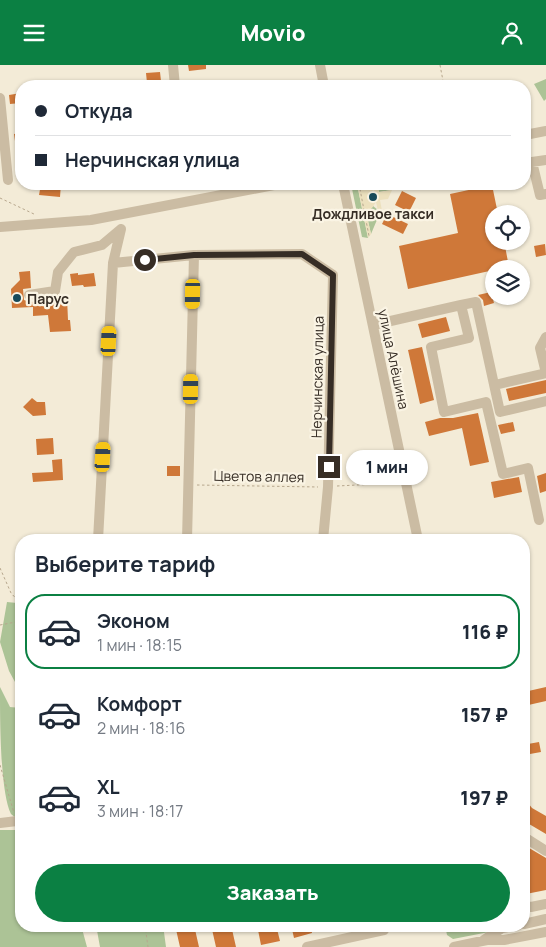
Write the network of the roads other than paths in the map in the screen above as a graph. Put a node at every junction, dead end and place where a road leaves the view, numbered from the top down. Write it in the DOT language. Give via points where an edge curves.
graph roads {
  1 [pos="173,65"];
  2 [pos="320,65"];
  3 [pos="174,80"];
  4 [pos="323,80"];
  5 [pos="0,98"];
  6 [pos="546,131"];
  7 [pos="531,134"];
  8 [pos="546,160"];
  9 [pos="8,180"];
  10 [pos="248,190"];
  11 [pos="344,190"];
  12 [pos="546,194"];
  13 [pos="0,227"];
  14 [pos="194,255"];
  15 [pos="113,263"];
  16 [pos="29,295"];
  17 [pos="461,305"];
  18 [pos="373,325"];
  19 [pos="546,337"];
  20 [pos="495,385"];
  21 [pos="546,401"];
  22 [pos="539,520"];
  23 [pos="98,534"];
  24 [pos="187,534"];
  25 [pos="324,534"];
  26 [pos="414,534"];
  27 [pos="15,821"];
  28 [pos="0,823"];
  29 [pos="530,841"];
  30 [pos="546,851"];
  31 [pos="546,904"];
  32 [pos="530,907"];
  33 [pos="546,919"];
  34 [pos="530,923"];
  35 [pos="377,932"];
  36 [pos="496,932"];
  37 [pos="546,932"];
  38 [pos="484,941"];
  39 [pos="336,944"];
  40 [pos="505,944"];
  41 [pos="307,947"];
  42 [pos="454,947"];
  1 -- 3 [label="street"];
  2 -- 4 [label="street"];
  5 -- 9 [label="street"];
  6 -- 7 [label="street"];
  8 -- 12 [label="street" via="532,163 540,195"];
  10 -- 13 [label="street" via="100,219"];
  11 -- 18 [label="street, улица Алёшина"];
  14 -- 15 [label="street"];
  14 -- 24 [label="street"];
  14 -- 25 [label="street, Нерчинская улица" via="302,254 333,275 328,487"];
  15 -- 16 [label="street" via="122,229 102,245 74,252 58,272 55,291"];
  15 -- 23 [label="street"];
  17 -- 18 [label="street"];
  17 -- 20 [label="street" via="476,302"];
  17 -- 22 [label="street" via="469,338 431,347 444,412 486,402 503,474 528,469"];
  18 -- 26 [label="street, улица Алёшина"];
  19 -- 20 [label="street" via="540,347 546,373"];
  20 -- 21 [label="street" via="500,412"];
  27 -- 28 [label="street"];
  29 -- 30 [label="street"];
  31 -- 32 [label="street"];
  33 -- 34 [label="street"];
  35 -- 39 [label="street"];
  36 -- 38 [label="street"];
  37 -- 40 [label="street"];
  38 -- 40 [label="street"];
  38 -- 42 [label="street"];
  39 -- 41 [label="street"];
}
